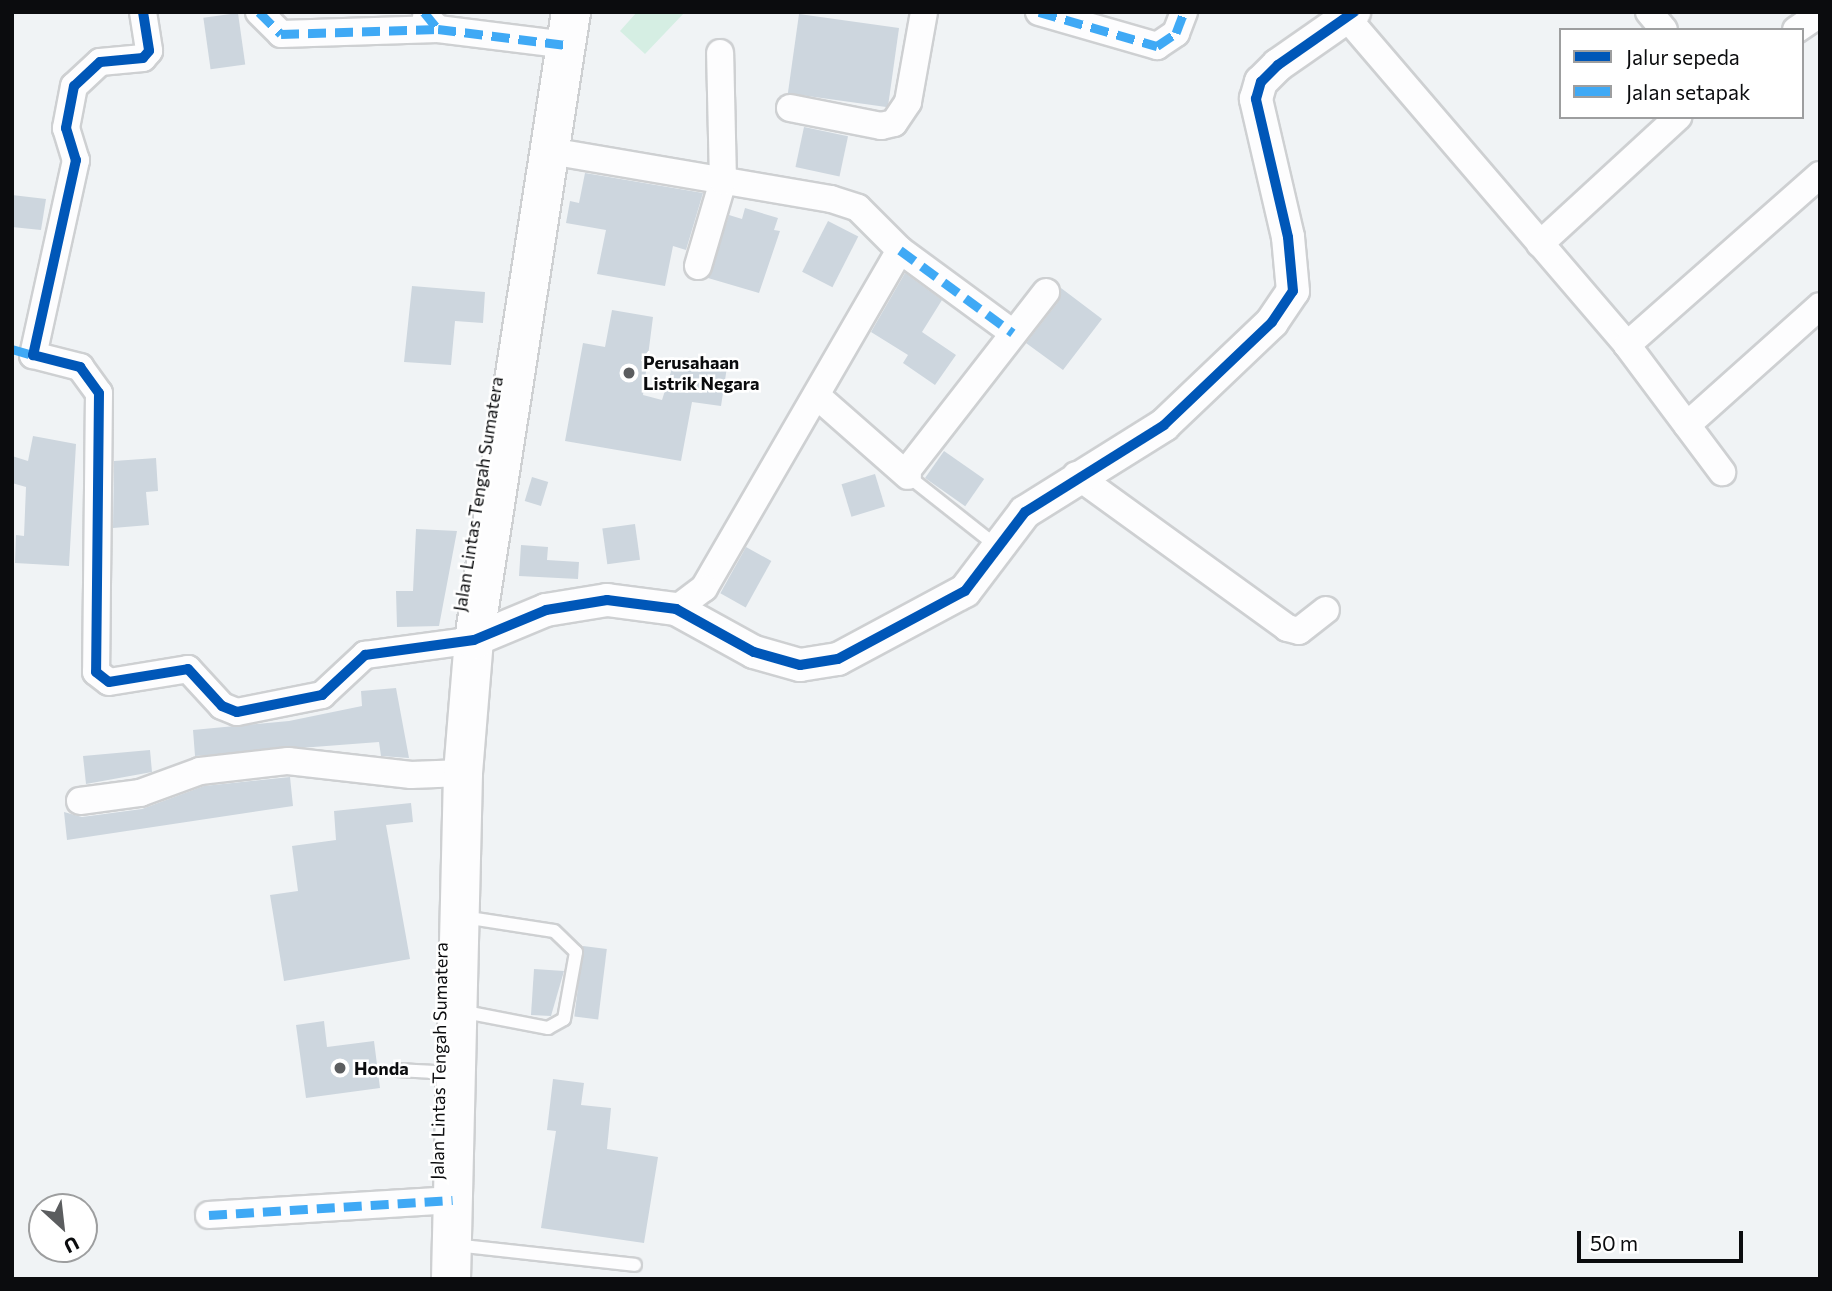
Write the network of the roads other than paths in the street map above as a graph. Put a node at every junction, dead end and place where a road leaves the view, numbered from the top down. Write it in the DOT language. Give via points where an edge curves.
graph roads {
  1 [pos="143,12"];
  2 [pos="259,12"];
  3 [pos="924,12"];
  4 [pos="1039,12"];
  5 [pos="1184,12"];
  6 [pos="1649,12"];
  7 [pos="1820,13"];
  8 [pos="1347,14"];
  9 [pos="431,20"];
  10 [pos="568,28"];
  11 [pos="1662,28"];
  12 [pos="1799,28"];
  13 [pos="720,53"];
  14 [pos="790,107"];
  15 [pos="1676,119"];
  16 [pos="550,151"];
  17 [pos="1820,175"];
  18 [pos="723,181"];
  19 [pos="1540,244"];
  20 [pos="900,250"];
  21 [pos="698,266"];
  22 [pos="1046,292"];
  23 [pos="1820,306"];
  24 [pos="1013,333"];
  25 [pos="1627,345"];
  26 [pos="23,352"];
  27 [pos="817,396"];
  28 [pos="1687,425"];
  29 [pos="1722,472"];
  30 [pos="907,474"];
  31 [pos="1076,475"];
  32 [pos="999,548"];
  33 [pos="677,609"];
  34 [pos="1326,610"];
  35 [pos="474,640"];
  36 [pos="463,773"];
  37 [pos="80,801"];
  38 [pos="460,916"];
  39 [pos="457,1011"];
  40 [pos="398,1070"];
  41 [pos="454,1073"];
  42 [pos="453,1200"];
  43 [pos="209,1215"];
  44 [pos="451,1262"];
  45 [pos="635,1265"];
  1 -- 26 [label="street" via="149,51 143,58 100,62 74,86 66,128 76,160"];
  2 -- 9 [label="street" via="281,34"];
  3 -- 14 [label="street" via="908,102 894,123 881,127"];
  4 -- 5 [label="street" via="1157,46 1176,33"];
  6 -- 11 [label="street"];
  7 -- 12 [label="street"];
  8 -- 19 [label="street"];
  8 -- 31 [label="street" via="1278,65 1261,82 1256,99 1291,249 1293,291 1272,321 1164,425"];
  9 -- 10 [label="street"];
  10 -- 16 [label="highway, Jalan Lintas Tengah Sumatera"];
  13 -- 18 [label="street"];
  15 -- 19 [label="street"];
  16 -- 18 [label="street"];
  16 -- 35 [label="highway, Jalan Lintas Tengah Sumatera"];
  17 -- 25 [label="street"];
  18 -- 20 [label="street" via="858,208"];
  18 -- 21 [label="street"];
  19 -- 25 [label="street"];
  20 -- 24 [label="street"];
  20 -- 27 [label="street"];
  22 -- 24 [label="street"];
  23 -- 28 [label="street"];
  24 -- 30 [label="street"];
  25 -- 28 [label="street"];
  26 -- 35 [label="street" via="80,367 99,393 94,660 103,680 188,669 225,709 237,712 323,695 365,655"];
  27 -- 30 [label="street"];
  27 -- 33 [label="street" via="704,588"];
  28 -- 29 [label="street"];
  30 -- 32 [label="lane"];
  31 -- 32 [label="street" via="1026,512"];
  31 -- 34 [label="street" via="1287,628 1298,631"];
  32 -- 33 [label="street" via="965,592 838,659 800,665 754,652"];
  33 -- 35 [label="street" via="607,600 547,610"];
  35 -- 36 [label="highway, Jalan Lintas Tengah Sumatera"];
  36 -- 37 [label="street" via="411,775 288,761 200,771 140,793"];
  36 -- 38 [label="highway, Jalan Lintas Tengah Sumatera"];
  38 -- 39 [label="highway, Jalan Lintas Tengah Sumatera"];
  38 -- 39 [label="lane" via="554,931 576,952 573,999 564,1019 548,1028"];
  39 -- 41 [label="highway, Jalan Lintas Tengah Sumatera"];
  40 -- 41 [label="lane"];
  41 -- 42 [label="highway, Jalan Lintas Tengah Sumatera"];
  42 -- 43 [label="street"];
  42 -- 44 [label="highway, Jalan Lintas Tengah Sumatera"];
  44 -- 45 [label="lane"];
}
